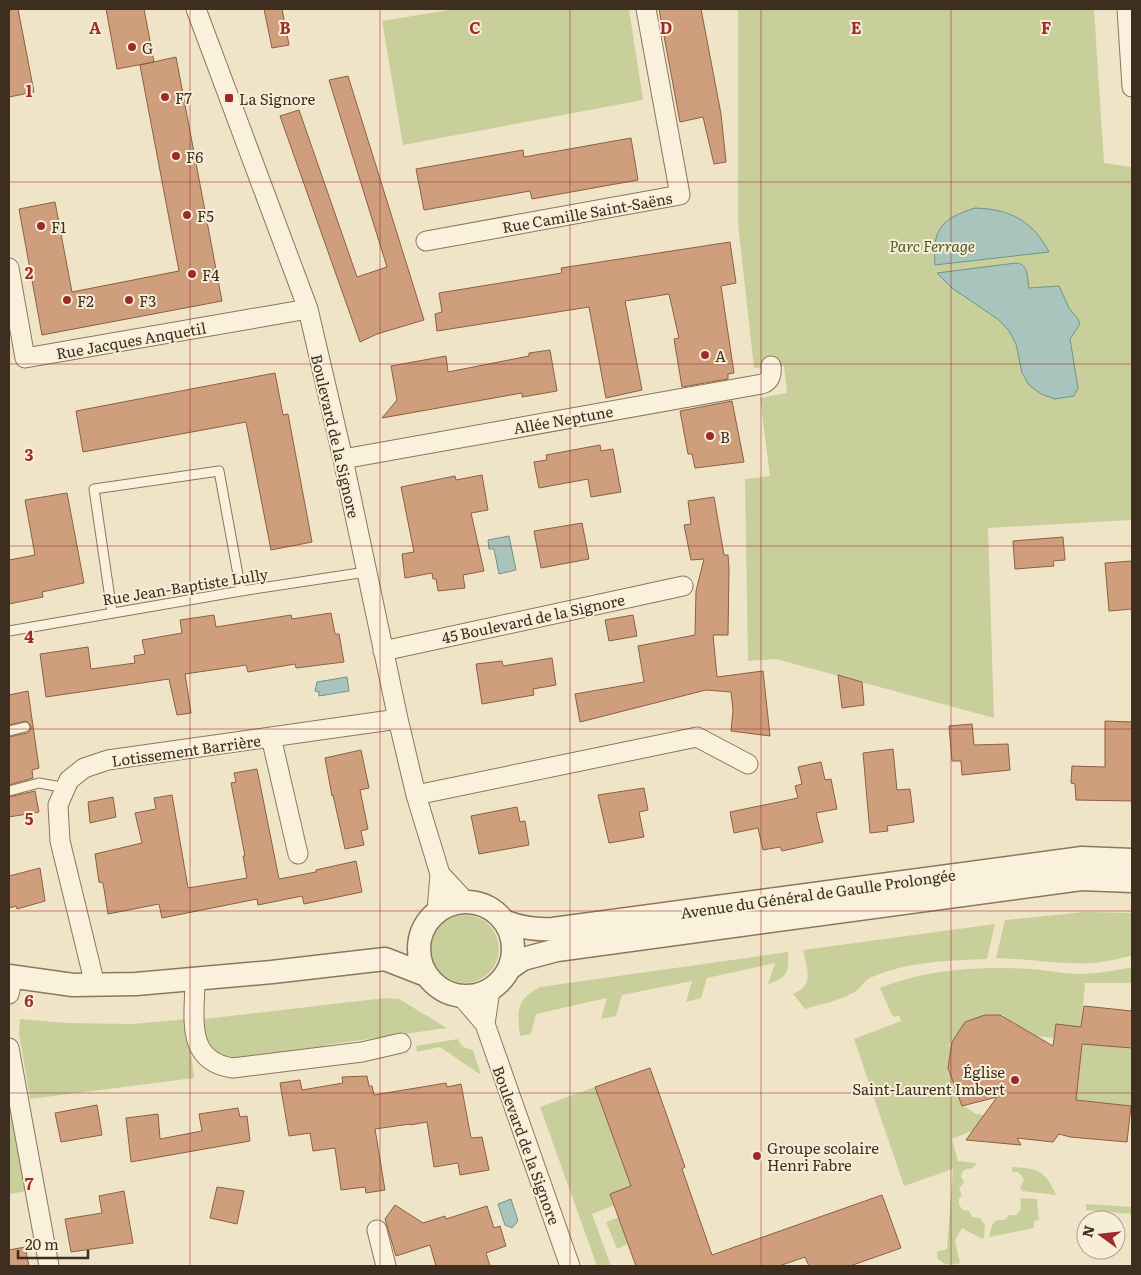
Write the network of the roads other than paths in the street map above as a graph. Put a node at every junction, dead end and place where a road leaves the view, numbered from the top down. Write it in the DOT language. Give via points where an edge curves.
graph roads {
  1 [pos="196,9"];
  2 [pos="646,9"];
  3 [pos="1127,9"];
  4 [pos="1132,87"];
  5 [pos="426,241"];
  6 [pos="10,280"];
  7 [pos="308,309"];
  8 [pos="771,366"];
  9 [pos="342,459"];
  10 [pos="366,572"];
  11 [pos="683,586"];
  12 [pos="241,591"];
  13 [pos="112,612"];
  14 [pos="9,631"];
  15 [pos="383,651"];
  16 [pos="398,720"];
  17 [pos="24,727"];
  18 [pos="9,732"];
  19 [pos="271,737"];
  20 [pos="748,764"];
  21 [pos="66,788"];
  22 [pos="9,791"];
  23 [pos="416,795"];
  24 [pos="298,854"];
  25 [pos="1132,860"];
  26 [pos="440,874"];
  27 [pos="1132,881"];
  28 [pos="465,901"];
  29 [pos="437,911"];
  30 [pos="506,922"];
  31 [pos="421,933"];
  32 [pos="385,959"];
  33 [pos="510,968"];
  34 [pos="426,975"];
  35 [pos="195,979"];
  36 [pos="10,982"];
  37 [pos="95,985"];
  38 [pos="490,990"];
  39 [pos="462,997"];
  40 [pos="485,1024"];
  41 [pos="401,1044"];
  42 [pos="9,1048"];
  43 [pos="377,1230"];
  44 [pos="49,1266"];
  45 [pos="386,1266"];
  46 [pos="570,1266"];
  1 -- 7 [label="street, Boulevard de la Signore"];
  2 -- 5 [label="street, Rue Camille Saint-Saëns" via="680,195"];
  3 -- 4 [label="street"];
  6 -- 7 [label="street, Rue Jacques Anquetil" via="25,358"];
  7 -- 9 [label="street, Boulevard de la Signore"];
  8 -- 9 [label="street, Allée Neptune" via="772,374 762,384"];
  9 -- 10 [label="street, Boulevard de la Signore"];
  10 -- 12 [label="lane, Rue Jean-Baptiste Lully"];
  10 -- 15 [label="street, Boulevard de la Signore"];
  11 -- 15 [label="street, 45 Boulevard de la Signore"];
  12 -- 13 [label="lane, Rue Jean-Baptiste Lully"];
  12 -- 13 [label="lane" via="219,471 94,489"];
  13 -- 14 [label="lane, Rue Jean-Baptiste Lully"];
  15 -- 16 [label="street, Boulevard de la Signore"];
  16 -- 19 [label="street, Lotissement Barrière"];
  16 -- 23 [label="street, Boulevard de la Signore"];
  17 -- 18 [label="lane"];
  19 -- 21 [label="street, Lotissement Barrière" via="108,760 84,768 69,780"];
  19 -- 24 [label="street"];
  20 -- 23 [label="street" via="697,737"];
  21 -- 22 [label="lane" via="39,784"];
  21 -- 37 [label="street, Lotissement Barrière" via="58,805 60,841"];
  23 -- 26 [label="street, Boulevard de la Signore"];
  25 -- 30 [label="street, Avenue du Général de Gaulle Prolongée" via="1082,858 536,930"];
  26 -- 28 [label="street, Boulevard de la Signore"];
  26 -- 29 [label="street, Boulevard de la Signore"];
  27 -- 33 [label="street, Avenue du Général de Gaulle Prolongée" via="1081,879 557,950 523,960"];
  28 -- 29 [label="street" via="449,904"];
  28 -- 30 [label="street" via="495,911"];
  29 -- 31 [label="street"];
  30 -- 33 [label="street" via="514,953"];
  31 -- 32 [label="street"];
  31 -- 34 [label="street" via="418,948"];
  32 -- 34 [label="street"];
  32 -- 35 [label="street"];
  33 -- 38 [label="street" via="502,981"];
  34 -- 39 [label="street" via="436,986"];
  35 -- 37 [label="street"];
  35 -- 41 [label="street" via="196,1039 208,1060 220,1066 233,1068"];
  36 -- 37 [label="street"];
  38 -- 39 [label="street"];
  38 -- 40 [label="street, Boulevard de la Signore"];
  39 -- 40 [label="street, Boulevard de la Signore"];
  40 -- 46 [label="street, Boulevard de la Signore"];
  42 -- 44 [label="street"];
  43 -- 45 [label="street"];
}
